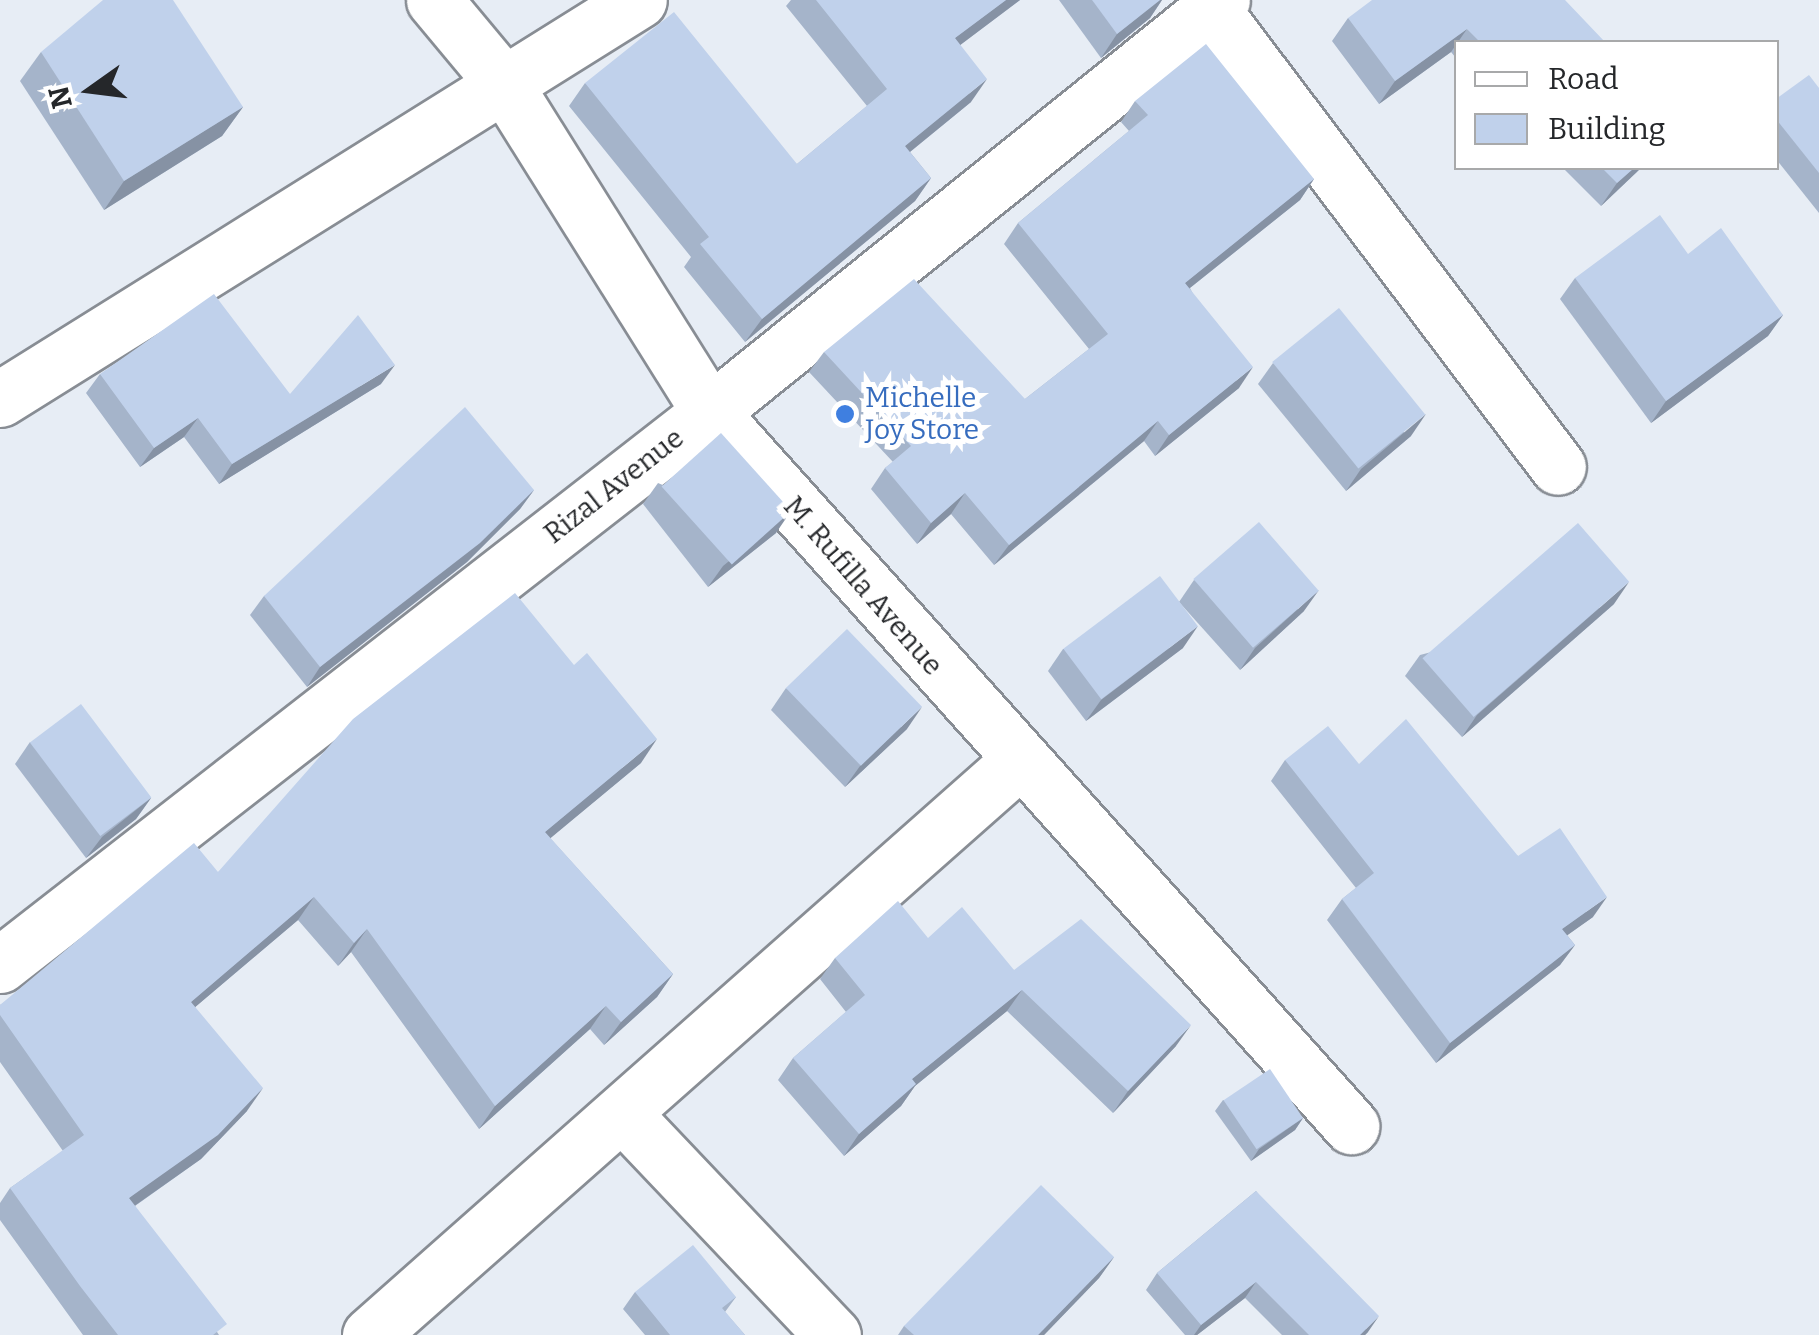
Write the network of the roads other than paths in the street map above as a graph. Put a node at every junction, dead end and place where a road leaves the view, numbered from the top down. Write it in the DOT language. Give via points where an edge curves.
graph roads {
  1 [pos="434,0"];
  2 [pos="639,0"];
  3 [pos="1217,4"];
  4 [pos="504,84"];
  5 [pos="0,400"];
  6 [pos="710,412"];
  7 [pos="1558,466"];
  8 [pos="1018,762"];
  9 [pos="0,965"];
  10 [pos="623,1114"];
  11 [pos="1351,1126"];
  12 [pos="370,1335"];
  13 [pos="832,1335"];
  1 -- 4 [label="street, M. Rufilla Avenue"];
  2 -- 4 [label="street"];
  3 -- 6 [label="street, Rizal Avenue"];
  3 -- 7 [label="street"];
  4 -- 5 [label="street"];
  4 -- 6 [label="street, M. Rufilla Avenue"];
  6 -- 8 [label="street, M. Rufilla Avenue"];
  6 -- 9 [label="street, Rizal Avenue"];
  8 -- 10 [label="street"];
  8 -- 11 [label="street, M. Rufilla Avenue"];
  10 -- 12 [label="street"];
  10 -- 13 [label="street"];
}
